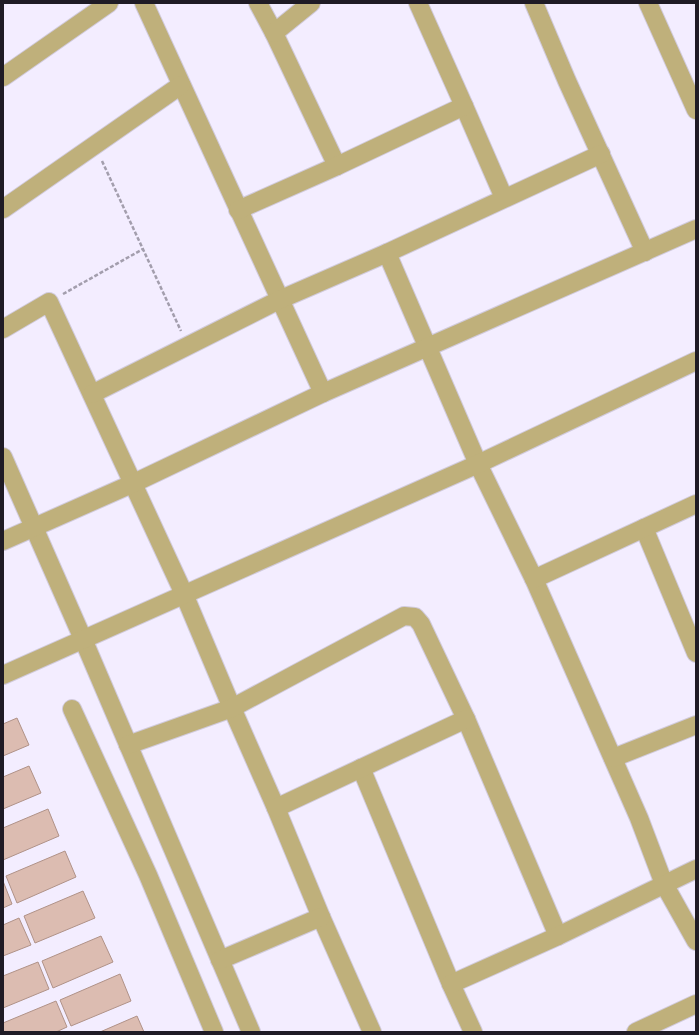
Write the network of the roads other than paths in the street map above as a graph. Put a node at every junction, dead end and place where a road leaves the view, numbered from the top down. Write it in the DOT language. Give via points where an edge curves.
graph roads {
  1 [pos="109,3"];
  2 [pos="144,3"];
  3 [pos="258,3"];
  4 [pos="311,3"];
  5 [pos="418,3"];
  6 [pos="534,3"];
  7 [pos="648,3"];
  8 [pos="274,33"];
  9 [pos="3,77"];
  10 [pos="181,85"];
  11 [pos="464,106"];
  12 [pos="696,110"];
  13 [pos="601,154"];
  14 [pos="337,166"];
  15 [pos="504,198"];
  16 [pos="3,209"];
  17 [pos="238,210"];
  18 [pos="696,229"];
  19 [pos="645,252"];
  20 [pos="387,253"];
  21 [pos="279,300"];
  22 [pos="3,329"];
  23 [pos="427,348"];
  24 [pos="696,361"];
  25 [pos="323,393"];
  26 [pos="92,394"];
  27 [pos="3,457"];
  28 [pos="478,464"];
  29 [pos="134,483"];
  30 [pos="696,504"];
  31 [pos="34,527"];
  32 [pos="644,528"];
  33 [pos="3,541"];
  34 [pos="534,579"];
  35 [pos="184,594"];
  36 [pos="83,639"];
  37 [pos="696,653"];
  38 [pos="3,674"];
  39 [pos="232,708"];
  40 [pos="72,709"];
  41 [pos="466,719"];
  42 [pos="696,725"];
  43 [pos="128,745"];
  44 [pos="613,758"];
  45 [pos="361,768"];
  46 [pos="276,808"];
  47 [pos="696,870"];
  48 [pos="664,884"];
  49 [pos="321,917"];
  50 [pos="558,936"];
  51 [pos="696,941"];
  52 [pos="220,960"];
  53 [pos="451,984"];
  54 [pos="696,1004"];
  55 [pos="214,1032"];
  56 [pos="251,1032"];
  57 [pos="372,1032"];
  58 [pos="473,1032"];
  59 [pos="636,1032"];
  1 -- 9 [label="street"];
  2 -- 10 [label="street"];
  3 -- 8 [label="street"];
  4 -- 8 [label="street"];
  5 -- 11 [label="street"];
  6 -- 13 [label="street"];
  7 -- 12 [label="street"];
  8 -- 14 [label="street"];
  10 -- 16 [label="street"];
  10 -- 17 [label="street"];
  11 -- 14 [label="street"];
  11 -- 15 [label="street"];
  13 -- 15 [label="street"];
  13 -- 19 [label="street"];
  14 -- 17 [label="street"];
  15 -- 20 [label="street"];
  17 -- 21 [label="street"];
  18 -- 19 [label="street"];
  19 -- 23 [label="street"];
  20 -- 21 [label="street"];
  20 -- 23 [label="street"];
  21 -- 25 [label="street"];
  21 -- 26 [label="street"];
  22 -- 26 [label="street" via="49,302"];
  23 -- 25 [label="street"];
  23 -- 28 [label="street"];
  24 -- 28 [label="street"];
  25 -- 29 [label="street"];
  26 -- 29 [label="street"];
  27 -- 31 [label="street"];
  28 -- 34 [label="street"];
  28 -- 35 [label="street"];
  29 -- 31 [label="street"];
  29 -- 35 [label="street"];
  30 -- 32 [label="street"];
  31 -- 33 [label="street"];
  31 -- 36 [label="street"];
  32 -- 34 [label="street"];
  32 -- 37 [label="street"];
  34 -- 44 [label="street"];
  35 -- 36 [label="street"];
  35 -- 39 [label="street"];
  36 -- 38 [label="street"];
  36 -- 43 [label="street"];
  39 -- 41 [label="street" via="404,616 415,617 421,624"];
  39 -- 43 [label="street"];
  39 -- 46 [label="street"];
  40 -- 55 [label="street" via="148,875"];
  41 -- 45 [label="street"];
  41 -- 50 [label="street"];
  42 -- 44 [label="street"];
  43 -- 52 [label="street"];
  44 -- 48 [label="street"];
  45 -- 46 [label="street"];
  45 -- 53 [label="street"];
  46 -- 49 [label="street"];
  47 -- 48 [label="street"];
  48 -- 50 [label="street"];
  48 -- 51 [label="street"];
  49 -- 52 [label="street"];
  49 -- 57 [label="street"];
  50 -- 53 [label="street"];
  52 -- 56 [label="street"];
  53 -- 58 [label="street"];
  54 -- 59 [label="street"];
}
